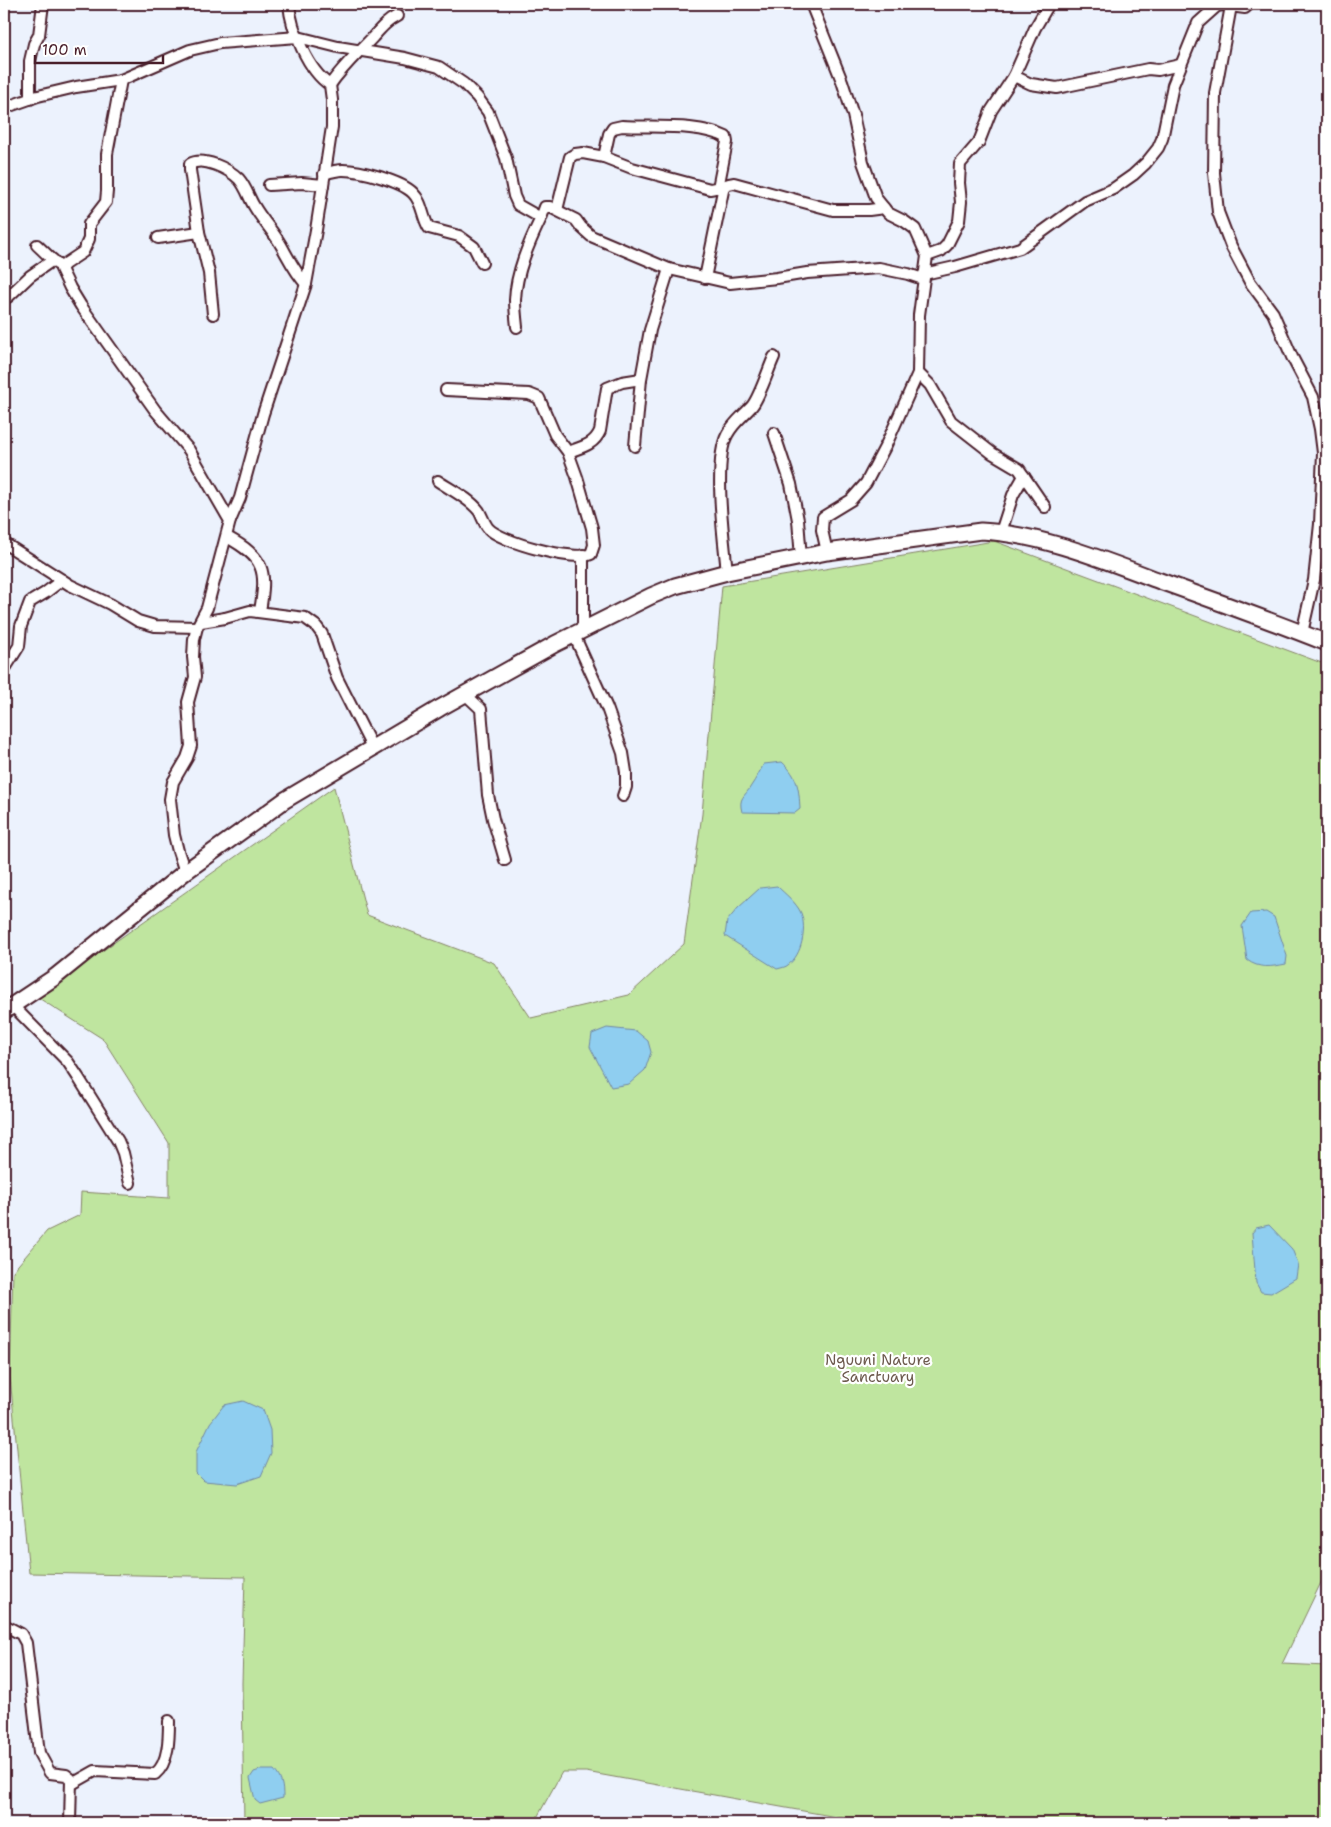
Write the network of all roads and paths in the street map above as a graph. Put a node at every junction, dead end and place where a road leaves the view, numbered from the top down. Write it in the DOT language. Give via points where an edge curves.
graph roads {
  1 [pos="43,4"];
  2 [pos="289,4"];
  3 [pos="811,4"];
  4 [pos="1049,4"];
  5 [pos="1250,4"];
  6 [pos="1231,6"];
  7 [pos="397,16"];
  8 [pos="298,37"];
  9 [pos="358,51"];
  10 [pos="1180,65"];
  11 [pos="1014,76"];
  12 [pos="121,80"];
  13 [pos="330,85"];
  14 [pos="30,98"];
  15 [pos="4,108"];
  16 [pos="604,157"];
  17 [pos="324,174"];
  18 [pos="269,186"];
  19 [pos="323,186"];
  20 [pos="721,187"];
  21 [pos="884,208"];
  22 [pos="557,210"];
  23 [pos="541,218"];
  24 [pos="200,232"];
  25 [pos="158,238"];
  26 [pos="37,245"];
  27 [pos="927,256"];
  28 [pos="53,260"];
  29 [pos="482,263"];
  30 [pos="61,268"];
  31 [pos="669,268"];
  32 [pos="924,276"];
  33 [pos="705,278"];
  34 [pos="306,284"];
  35 [pos="4,298"];
  36 [pos="213,314"];
  37 [pos="517,327"];
  38 [pos="774,357"];
  39 [pos="918,373"];
  40 [pos="641,379"];
  41 [pos="446,390"];
  42 [pos="774,433"];
  43 [pos="635,446"];
  44 [pos="568,452"];
  45 [pos="1024,476"];
  46 [pos="438,481"];
  47 [pos="1045,507"];
  48 [pos="230,521"];
  49 [pos="1001,532"];
  50 [pos="227,537"];
  51 [pos="4,543"];
  52 [pos="826,552"];
  53 [pos="583,556"];
  54 [pos="801,558"];
  55 [pos="726,572"];
  56 [pos="62,580"];
  57 [pos="260,611"];
  58 [pos="199,625"];
  59 [pos="579,632"];
  60 [pos="1302,633"];
  61 [pos="1327,643"];
  62 [pos="4,670"];
  63 [pos="465,694"];
  64 [pos="372,747"];
  65 [pos="623,796"];
  66 [pos="505,860"];
  67 [pos="185,872"];
  68 [pos="8,1008"];
  69 [pos="130,1183"];
  70 [pos="4,1625"];
  71 [pos="170,1721"];
  72 [pos="72,1784"];
  73 [pos="70,1823"];
  1 -- 14 [label="street" via="39,35 30,61"];
  2 -- 8 [label="street" via="290,18"];
  3 -- 21 [label="street" via="842,81 863,162 876,198"];
  4 -- 11 [label="street"];
  5 -- 6 [label="street" via="1246,8"];
  6 -- 10 [label="street" via="1217,6 1198,23"];
  6 -- 60 [label="street" via="1215,93 1214,172 1218,212 1231,246 1250,282 1273,313 1313,397 1323,452 1314,580"];
  7 -- 9 [label="street" via="388,20"];
  8 -- 9 [label="street"];
  8 -- 12 [label="street" via="220,43 190,50"];
  8 -- 13 [label="street" via="315,71"];
  9 -- 13 [label="street"];
  9 -- 23 [label="street" via="428,63 464,84 488,112 506,158 518,205"];
  10 -- 11 [label="street" via="1057,88 1031,84"];
  10 -- 32 [label="street" via="1162,139 1146,163 1133,175 1113,189 1086,201 1020,248"];
  11 -- 27 [label="street" via="991,111 979,142 960,164 959,221 952,237 941,251"];
  12 -- 14 [label="street"];
  12 -- 30 [label="street" via="107,154 106,202 89,224 89,239 83,252"];
  13 -- 17 [label="street" via="332,126"];
  14 -- 15 [label="street"];
  16 -- 20 [label="street" via="710,189"];
  16 -- 20 [label="street" via="613,128 679,128 714,132 726,137 727,142"];
  16 -- 22 [label="street" via="575,154 570,157"];
  17 -- 19 [label="street"];
  17 -- 29 [label="street" via="337,170 355,171 405,187 421,204 429,228 458,236 474,247"];
  18 -- 19 [label="street" via="302,183"];
  19 -- 34 [label="street"];
  20 -- 21 [label="street" via="734,183 833,210"];
  20 -- 33 [label="street"];
  21 -- 27 [label="street" via="915,229"];
  22 -- 23 [label="street" via="545,207"];
  22 -- 31 [label="street" via="576,220 591,236"];
  23 -- 37 [label="street" via="516,285"];
  24 -- 25 [label="street"];
  24 -- 34 [label="street" via="190,164 206,162 238,178 244,185 255,208"];
  24 -- 36 [label="street"];
  26 -- 28 [label="street"];
  27 -- 32 [label="street"];
  28 -- 30 [label="street"];
  28 -- 35 [label="street"];
  30 -- 48 [label="street" via="81,306 155,410 189,450"];
  31 -- 33 [label="street"];
  31 -- 40 [label="street" via="650,330"];
  32 -- 33 [label="street" via="879,268 807,272 730,283"];
  32 -- 39 [label="street" via="918,332"];
  34 -- 48 [label="street"];
  38 -- 55 [label="street" via="755,401 733,425 723,444 721,507"];
  39 -- 45 [label="street" via="930,385 951,420 992,453 1013,464"];
  39 -- 52 [label="street" via="870,477 851,500 823,518"];
  40 -- 43 [label="street"];
  40 -- 44 [label="street" via="608,388 598,437 588,445"];
  41 -- 44 [label="street" via="534,395 539,398 555,435"];
  42 -- 54 [label="street" via="791,484"];
  44 -- 53 [label="street" via="592,528 593,550"];
  45 -- 47 [label="street"];
  45 -- 49 [label="street" via="1013,495"];
  46 -- 53 [label="street" via="478,510 488,528 496,533 537,550"];
  48 -- 50 [label="street"];
  49 -- 52 [label="main road" via="981,531"];
  49 -- 60 [label="main road" via="1073,550"];
  50 -- 57 [label="street" via="244,546 263,570"];
  50 -- 58 [label="street"];
  51 -- 56 [label="street"];
  52 -- 54 [label="main road"];
  53 -- 59 [label="street"];
  54 -- 55 [label="main road"];
  55 -- 59 [label="main road" via="664,590"];
  56 -- 58 [label="street" via="144,623 166,627"];
  56 -- 62 [label="street" via="30,602 21,626 20,646"];
  57 -- 58 [label="street" via="240,613"];
  57 -- 64 [label="street" via="305,618 316,626 322,634 337,678"];
  58 -- 67 [label="street" via="193,649 195,677 188,702 191,746 173,782 170,799 178,851"];
  59 -- 63 [label="main road"];
  59 -- 65 [label="street" via="623,753 626,772"];
  60 -- 61 [label="main road"];
  63 -- 64 [label="main road"];
  63 -- 66 [label="street" via="481,710 488,795"];
  64 -- 67 [label="main road" via="285,800"];
  67 -- 68 [label="main road" via="55,977"];
  68 -- 69 [label="street" via="68,1062 118,1141"];
  70 -- 72 [label="street" via="21,1634 26,1642 39,1753 44,1765 50,1773 70,1777"];
  71 -- 72 [label="street" via="166,1752 161,1769 155,1774 95,1772"];
  72 -- 73 [label="street"];
}
